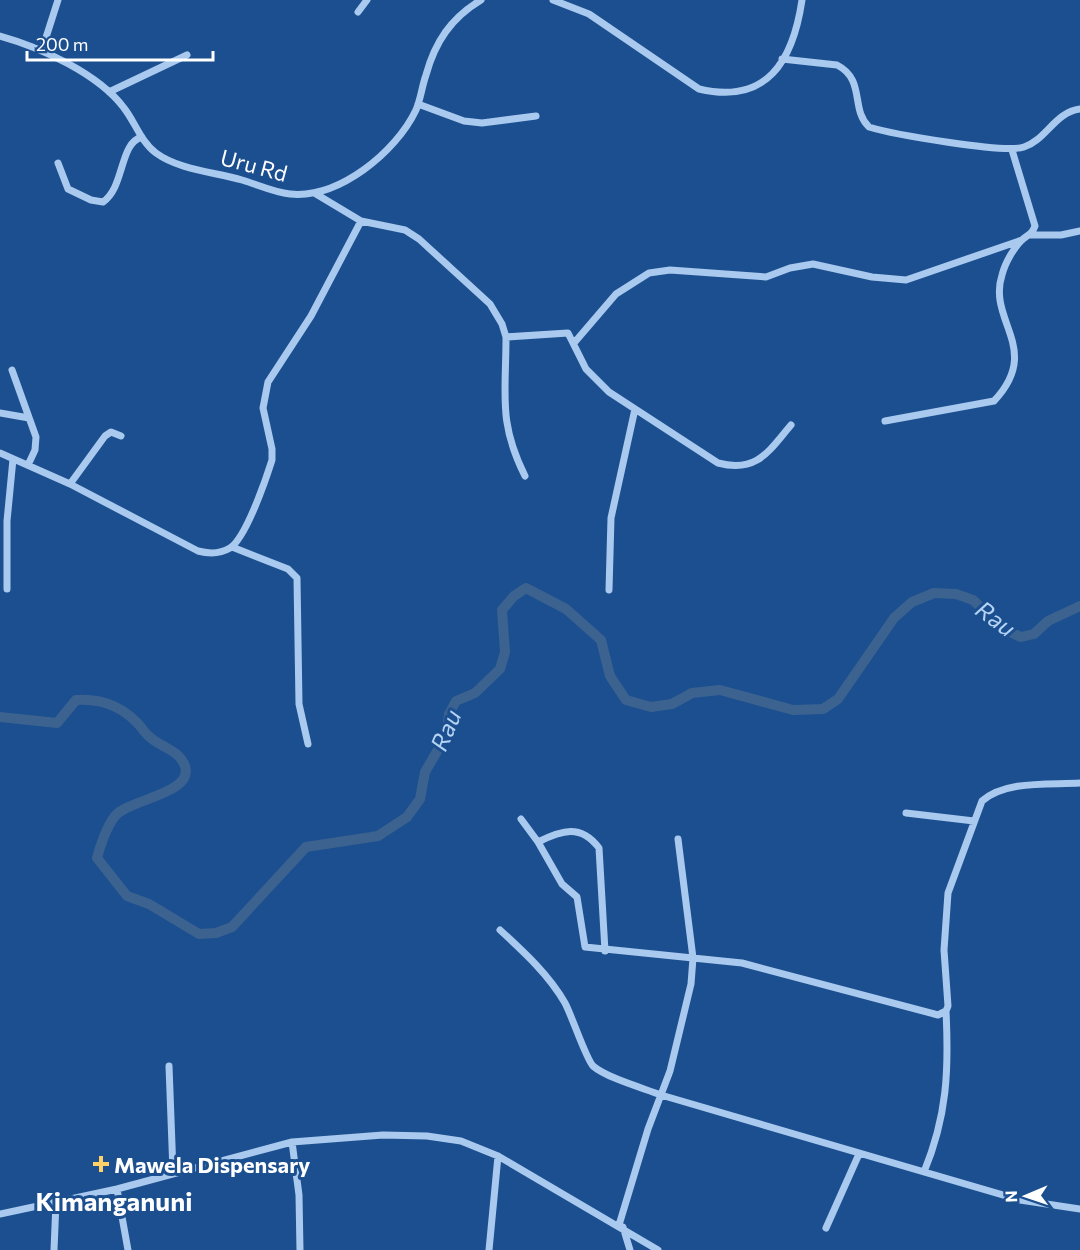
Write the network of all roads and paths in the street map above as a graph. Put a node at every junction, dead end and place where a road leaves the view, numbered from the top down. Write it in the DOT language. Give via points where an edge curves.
graph roads {
  1 [pos="58,0"];
  2 [pos="367,0"];
  3 [pos="481,0"];
  4 [pos="553,0"];
  5 [pos="802,0"];
  6 [pos="358,12"];
  7 [pos="0,36"];
  8 [pos="42,50"];
  9 [pos="187,55"];
  10 [pos="782,59"];
  11 [pos="109,92"];
  12 [pos="418,104"];
  13 [pos="1080,109"];
  14 [pos="536,116"];
  15 [pos="142,137"];
  16 [pos="1012,150"];
  17 [pos="58,163"];
  18 [pos="316,194"];
  19 [pos="361,221"];
  20 [pos="1080,231"];
  21 [pos="1030,234"];
  22 [pos="1022,240"];
  23 [pos="506,337"];
  24 [pos="574,343"];
  25 [pos="12,370"];
  26 [pos="634,409"];
  27 [pos="0,413"];
  28 [pos="29,418"];
  29 [pos="885,421"];
  30 [pos="791,425"];
  31 [pos="121,436"];
  32 [pos="0,453"];
  33 [pos="13,459"];
  34 [pos="28,465"];
  35 [pos="525,476"];
  36 [pos="70,484"];
  37 [pos="232,547"];
  38 [pos="7,589"];
  39 [pos="609,590"];
  40 [pos="308,744"];
  41 [pos="1080,783"];
  42 [pos="906,813"];
  43 [pos="521,819"];
  44 [pos="974,821"];
  45 [pos="678,839"];
  46 [pos="538,842"];
  47 [pos="500,930"];
  48 [pos="605,951"];
  49 [pos="693,958"];
  50 [pos="946,1011"];
  51 [pos="170,1066"];
  52 [pos="661,1095"];
  53 [pos="292,1142"];
  54 [pos="859,1154"];
  55 [pos="498,1156"];
  56 [pos="173,1172"];
  57 [pos="924,1172"];
  58 [pos="117,1189"];
  59 [pos="56,1202"];
  60 [pos="1080,1209"];
  61 [pos="0,1214"];
  62 [pos="621,1226"];
  63 [pos="826,1228"];
  64 [pos="54,1250"];
  65 [pos="128,1250"];
  66 [pos="300,1250"];
  67 [pos="489,1250"];
  68 [pos="630,1250"];
  69 [pos="658,1250"];
  1 -- 8 [label="street"];
  2 -- 6 [label="street"];
  3 -- 12 [label="street, Uru Rd" via="440,36"];
  4 -- 10 [label="street" via="589,14 699,89 719,94 748,91 763,83"];
  5 -- 10 [label="street" via="797,26"];
  7 -- 8 [label="street, Uru Rd"];
  8 -- 11 [label="street, Uru Rd"];
  9 -- 11 [label="street"];
  10 -- 16 [label="street" via="844,69 851,76 862,118 869,127"];
  11 -- 15 [label="street, Uru Rd"];
  12 -- 14 [label="street" via="472,122"];
  12 -- 18 [label="street, Uru Rd" via="407,125 375,160 337,187"];
  13 -- 16 [label="street" via="1062,116 1026,147"];
  15 -- 17 [label="street" via="130,145 115,189 103,202 68,189"];
  15 -- 18 [label="street, Uru Rd" via="156,154 180,164 273,191"];
  16 -- 21 [label="street" via="1033,214 1035,226"];
  18 -- 19 [label="street"];
  19 -- 23 [label="street" via="396,228 419,239 490,304"];
  19 -- 37 [label="street" via="311,316 268,382 263,408 272,460"];
  20 -- 21 [label="street"];
  21 -- 22 [label="street"];
  22 -- 24 [label="street" via="906,280 813,264 766,277 670,270 649,273 616,294"];
  22 -- 29 [label="street" via="1007,262 999,286 1015,350 1012,373 1001,393 985,404"];
  23 -- 24 [label="street" via="561,332 570,335"];
  23 -- 35 [label="street" via="505,422"];
  24 -- 26 [label="street" via="597,382"];
  25 -- 28 [label="street"];
  26 -- 30 [label="street" via="700,453 732,466 753,464"];
  26 -- 39 [label="street" via="611,518"];
  27 -- 28 [label="street"];
  28 -- 34 [label="street" via="36,445"];
  31 -- 36 [label="street" via="111,432 105,435"];
  32 -- 33 [label="street"];
  33 -- 34 [label="street"];
  33 -- 38 [label="street"];
  34 -- 36 [label="street"];
  36 -- 37 [label="street" via="198,551 219,553"];
  37 -- 40 [label="street" via="288,568 297,578 299,704"];
  41 -- 44 [label="street" via="998,791 982,801"];
  42 -- 44 [label="street"];
  43 -- 46 [label="street"];
  44 -- 50 [label="street" via="948,892 944,950"];
  45 -- 49 [label="street"];
  46 -- 48 [label="street" via="562,884 577,897 584,946"];
  46 -- 48 [label="street" via="562,830 572,830 585,834 599,848"];
  47 -- 52 [label="street" via="564,1000 592,1065"];
  48 -- 49 [label="street"];
  49 -- 50 [label="street" via="742,963 938,1015"];
  49 -- 52 [label="street" via="682,1026"];
  50 -- 57 [label="street" via="947,1090 937,1140"];
  51 -- 56 [label="street"];
  52 -- 54 [label="street"];
  52 -- 62 [label="street"];
  53 -- 55 [label="street" via="427,1136 461,1141"];
  53 -- 56 [label="street"];
  53 -- 66 [label="street" via="299,1195"];
  54 -- 57 [label="street"];
  54 -- 63 [label="street"];
  55 -- 62 [label="street"];
  55 -- 67 [label="street"];
  56 -- 58 [label="street"];
  57 -- 60 [label="street" via="1020,1200"];
  58 -- 59 [label="street"];
  58 -- 65 [label="street"];
  59 -- 61 [label="street"];
  59 -- 64 [label="street"];
  62 -- 68 [label="street"];
  62 -- 69 [label="street"];
}
